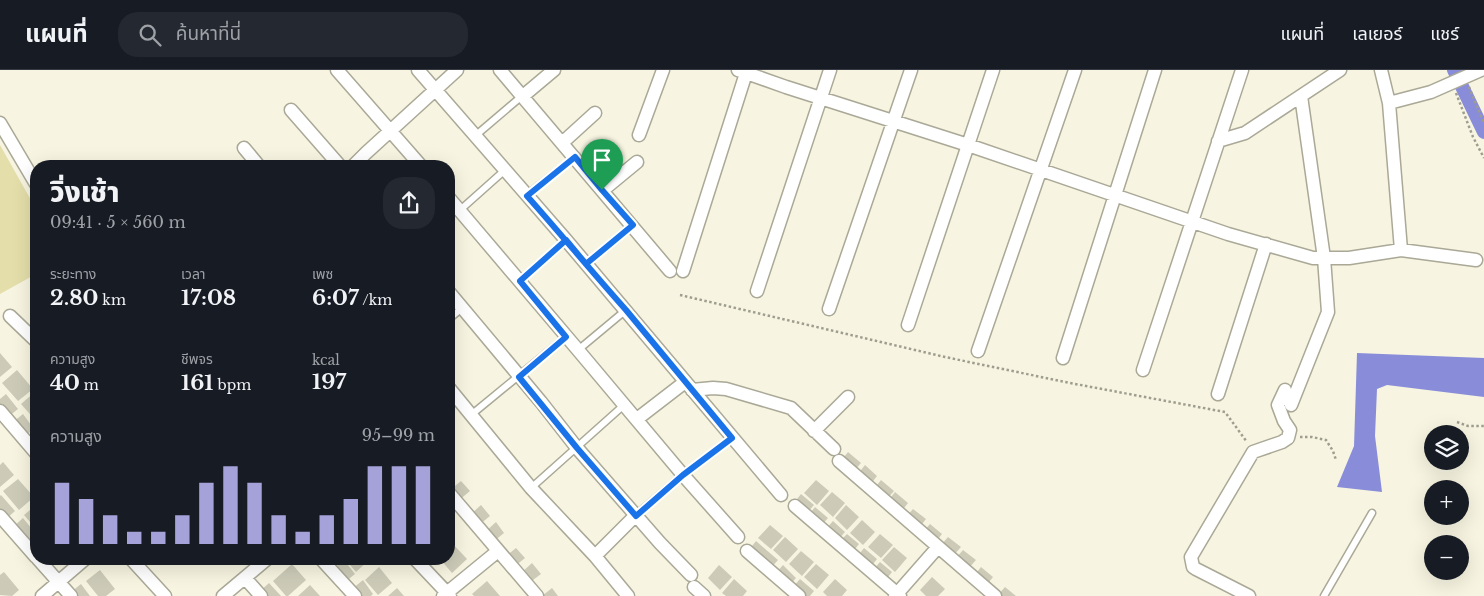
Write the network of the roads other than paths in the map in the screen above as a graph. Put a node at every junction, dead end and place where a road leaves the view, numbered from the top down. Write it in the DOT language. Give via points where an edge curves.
graph roads {
  1 [pos="338,70"];
  2 [pos="418,70"];
  3 [pos="457,70"];
  4 [pos="500,70"];
  5 [pos="554,70"];
  6 [pos="663,70"];
  7 [pos="830,70"];
  8 [pos="911,70"];
  9 [pos="993,70"];
  10 [pos="1074,70"];
  11 [pos="1156,70"];
  12 [pos="1242,70"];
  13 [pos="1340,70"];
  14 [pos="1381,70"];
  15 [pos="1481,70"];
  16 [pos="744,71"];
  17 [pos="436,90"];
  18 [pos="523,96"];
  19 [pos="1301,96"];
  20 [pos="821,98"];
  21 [pos="1389,104"];
  22 [pos="291,110"];
  23 [pos="595,113"];
  24 [pos="893,121"];
  25 [pos="0,123"];
  26 [pos="391,130"];
  27 [pos="639,135"];
  28 [pos="475,136"];
  29 [pos="1218,141"];
  30 [pos="562,142"];
  31 [pos="968,145"];
  32 [pos="244,148"];
  33 [pos="575,157"];
  34 [pos="254,160"];
  35 [pos="335,160"];
  36 [pos="360,160"];
  37 [pos="416,160"];
  38 [pos="637,162"];
  39 [pos="1040,169"];
  40 [pos="505,170"];
  41 [pos="30,174"];
  42 [pos="602,190"];
  43 [pos="1115,195"];
  44 [pos="527,196"];
  45 [pos="455,206"];
  46 [pos="459,211"];
  47 [pos="1192,221"];
  48 [pos="633,225"];
  49 [pos="566,240"];
  50 [pos="1266,244"];
  51 [pos="1401,250"];
  52 [pos="1324,258"];
  53 [pos="1476,260"];
  54 [pos="586,264"];
  55 [pos="670,270"];
  56 [pos="683,271"];
  57 [pos="520,281"];
  58 [pos="757,291"];
  59 [pos="455,299"];
  60 [pos="462,308"];
  61 [pos="829,309"];
  62 [pos="626,310"];
  63 [pos="455,314"];
  64 [pos="10,316"];
  65 [pos="908,325"];
  66 [pos="30,334"];
  67 [pos="566,337"];
  68 [pos="578,350"];
  69 [pos="978,351"];
  70 [pos="1063,358"];
  71 [pos="1143,370"];
  72 [pos="519,377"];
  73 [pos="689,386"];
  74 [pos="1284,390"];
  75 [pos="1218,394"];
  76 [pos="455,395"];
  77 [pos="848,397"];
  78 [pos="624,405"];
  79 [pos="1291,405"];
  80 [pos="0,411"];
  81 [pos="472,415"];
  82 [pos="637,420"];
  83 [pos="814,431"];
  84 [pos="732,438"];
  85 [pos="30,446"];
  86 [pos="577,448"];
  87 [pos="683,475"];
  88 [pos="531,488"];
  89 [pos="781,495"];
  90 [pos="455,500"];
  91 [pos="794,506"];
  92 [pos="1372,514"];
  93 [pos="0,516"];
  94 [pos="636,516"];
  95 [pos="738,537"];
  96 [pos="938,547"];
  97 [pos="30,550"];
  98 [pos="498,550"];
  99 [pos="747,552"];
  100 [pos="595,556"];
  101 [pos="43,565"];
  102 [pos="78,565"];
  103 [pos="137,565"];
  104 [pos="260,565"];
  105 [pos="327,565"];
  106 [pos="419,565"];
  107 [pos="245,578"];
  108 [pos="59,582"];
  109 [pos="446,595"];
  110 [pos="897,595"];
  111 [pos="42,596"];
  112 [pos="71,596"];
  113 [pos="165,596"];
  114 [pos="224,596"];
  115 [pos="261,596"];
  116 [pos="355,596"];
  117 [pos="537,596"];
  118 [pos="628,596"];
  119 [pos="704,596"];
  120 [pos="799,596"];
  121 [pos="995,596"];
  122 [pos="1249,596"];
  123 [pos="1324,596"];
  1 -- 26 [label="street"];
  2 -- 17 [label="street"];
  3 -- 17 [label="street"];
  4 -- 18 [label="street"];
  5 -- 18 [label="street"];
  6 -- 27 [label="street"];
  7 -- 20 [label="street"];
  8 -- 24 [label="street"];
  9 -- 31 [label="street"];
  10 -- 39 [label="street"];
  11 -- 43 [label="street"];
  12 -- 29 [label="street"];
  13 -- 19 [label="street"];
  14 -- 21 [label="street"];
  15 -- 21 [label="street" via="1431,92"];
  16 -- 20 [label="street"];
  16 -- 56 [label="street"];
  17 -- 26 [label="street"];
  17 -- 28 [label="street"];
  18 -- 28 [label="lane"];
  18 -- 30 [label="street"];
  19 -- 29 [label="street" via="1245,133"];
  19 -- 52 [label="street"];
  20 -- 24 [label="street"];
  20 -- 58 [label="street"];
  21 -- 51 [label="street"];
  22 -- 35 [label="street"];
  23 -- 30 [label="street"];
  24 -- 31 [label="street"];
  24 -- 61 [label="street"];
  25 -- 41 [label="street"];
  26 -- 36 [label="street"];
  26 -- 37 [label="street"];
  28 -- 40 [label="street"];
  29 -- 47 [label="street"];
  30 -- 33 [label="street"];
  31 -- 39 [label="street"];
  31 -- 65 [label="street"];
  32 -- 34 [label="street"];
  33 -- 42 [label="street"];
  33 -- 44 [label="lane"];
  38 -- 42 [label="street"];
  39 -- 43 [label="street"];
  39 -- 69 [label="street"];
  40 -- 44 [label="street"];
  40 -- 46 [label="lane"];
  42 -- 48 [label="street"];
  43 -- 47 [label="street"];
  43 -- 70 [label="street"];
  44 -- 49 [label="street"];
  45 -- 46 [label="street"];
  46 -- 57 [label="street"];
  47 -- 50 [label="street"];
  47 -- 71 [label="street"];
  48 -- 54 [label="lane"];
  48 -- 55 [label="street"];
  49 -- 54 [label="street"];
  49 -- 57 [label="lane"];
  50 -- 52 [label="street" via="1313,258"];
  50 -- 75 [label="street"];
  51 -- 52 [label="street" via="1349,258"];
  51 -- 53 [label="street"];
  52 -- 79 [label="street" via="1328,312"];
  54 -- 62 [label="street"];
  57 -- 67 [label="street"];
  59 -- 60 [label="street"];
  60 -- 63 [label="lane"];
  60 -- 72 [label="street"];
  62 -- 68 [label="lane"];
  62 -- 73 [label="street"];
  64 -- 66 [label="street"];
  67 -- 68 [label="street"];
  67 -- 72 [label="lane"];
  68 -- 78 [label="street"];
  72 -- 81 [label="lane"];
  72 -- 86 [label="street"];
  73 -- 82 [label="street"];
  73 -- 83 [label="street" via="726,389 791,408"];
  73 -- 84 [label="street"];
  74 -- 122 [label="street" via="1278,405 1290,430 1288,438 1253,452 1191,557 1193,567"];
  76 -- 81 [label="street"];
  77 -- 83 [label="street"];
  78 -- 82 [label="street"];
  78 -- 86 [label="lane"];
  80 -- 85 [label="street"];
  81 -- 88 [label="street"];
  82 -- 87 [label="street"];
  83 -- 96 [label="street"];
  84 -- 87 [label="lane"];
  84 -- 89 [label="street"];
  86 -- 88 [label="lane"];
  86 -- 94 [label="street"];
  87 -- 94 [label="lane"];
  87 -- 95 [label="street"];
  88 -- 100 [label="street"];
  90 -- 98 [label="street"];
  91 -- 110 [label="street"];
  92 -- 123 [label="lane"];
  93 -- 97 [label="street"];
  94 -- 100 [label="street"];
  94 -- 119 [label="street"];
  96 -- 110 [label="street"];
  96 -- 121 [label="street"];
  98 -- 109 [label="street"];
  98 -- 117 [label="street"];
  99 -- 120 [label="street"];
  100 -- 118 [label="street"];
  101 -- 108 [label="street"];
  102 -- 108 [label="street"];
  103 -- 113 [label="street"];
  104 -- 107 [label="street"];
  105 -- 116 [label="street"];
  106 -- 109 [label="street"];
  107 -- 114 [label="street"];
  107 -- 115 [label="street"];
  108 -- 111 [label="street"];
  108 -- 112 [label="street"];
}
